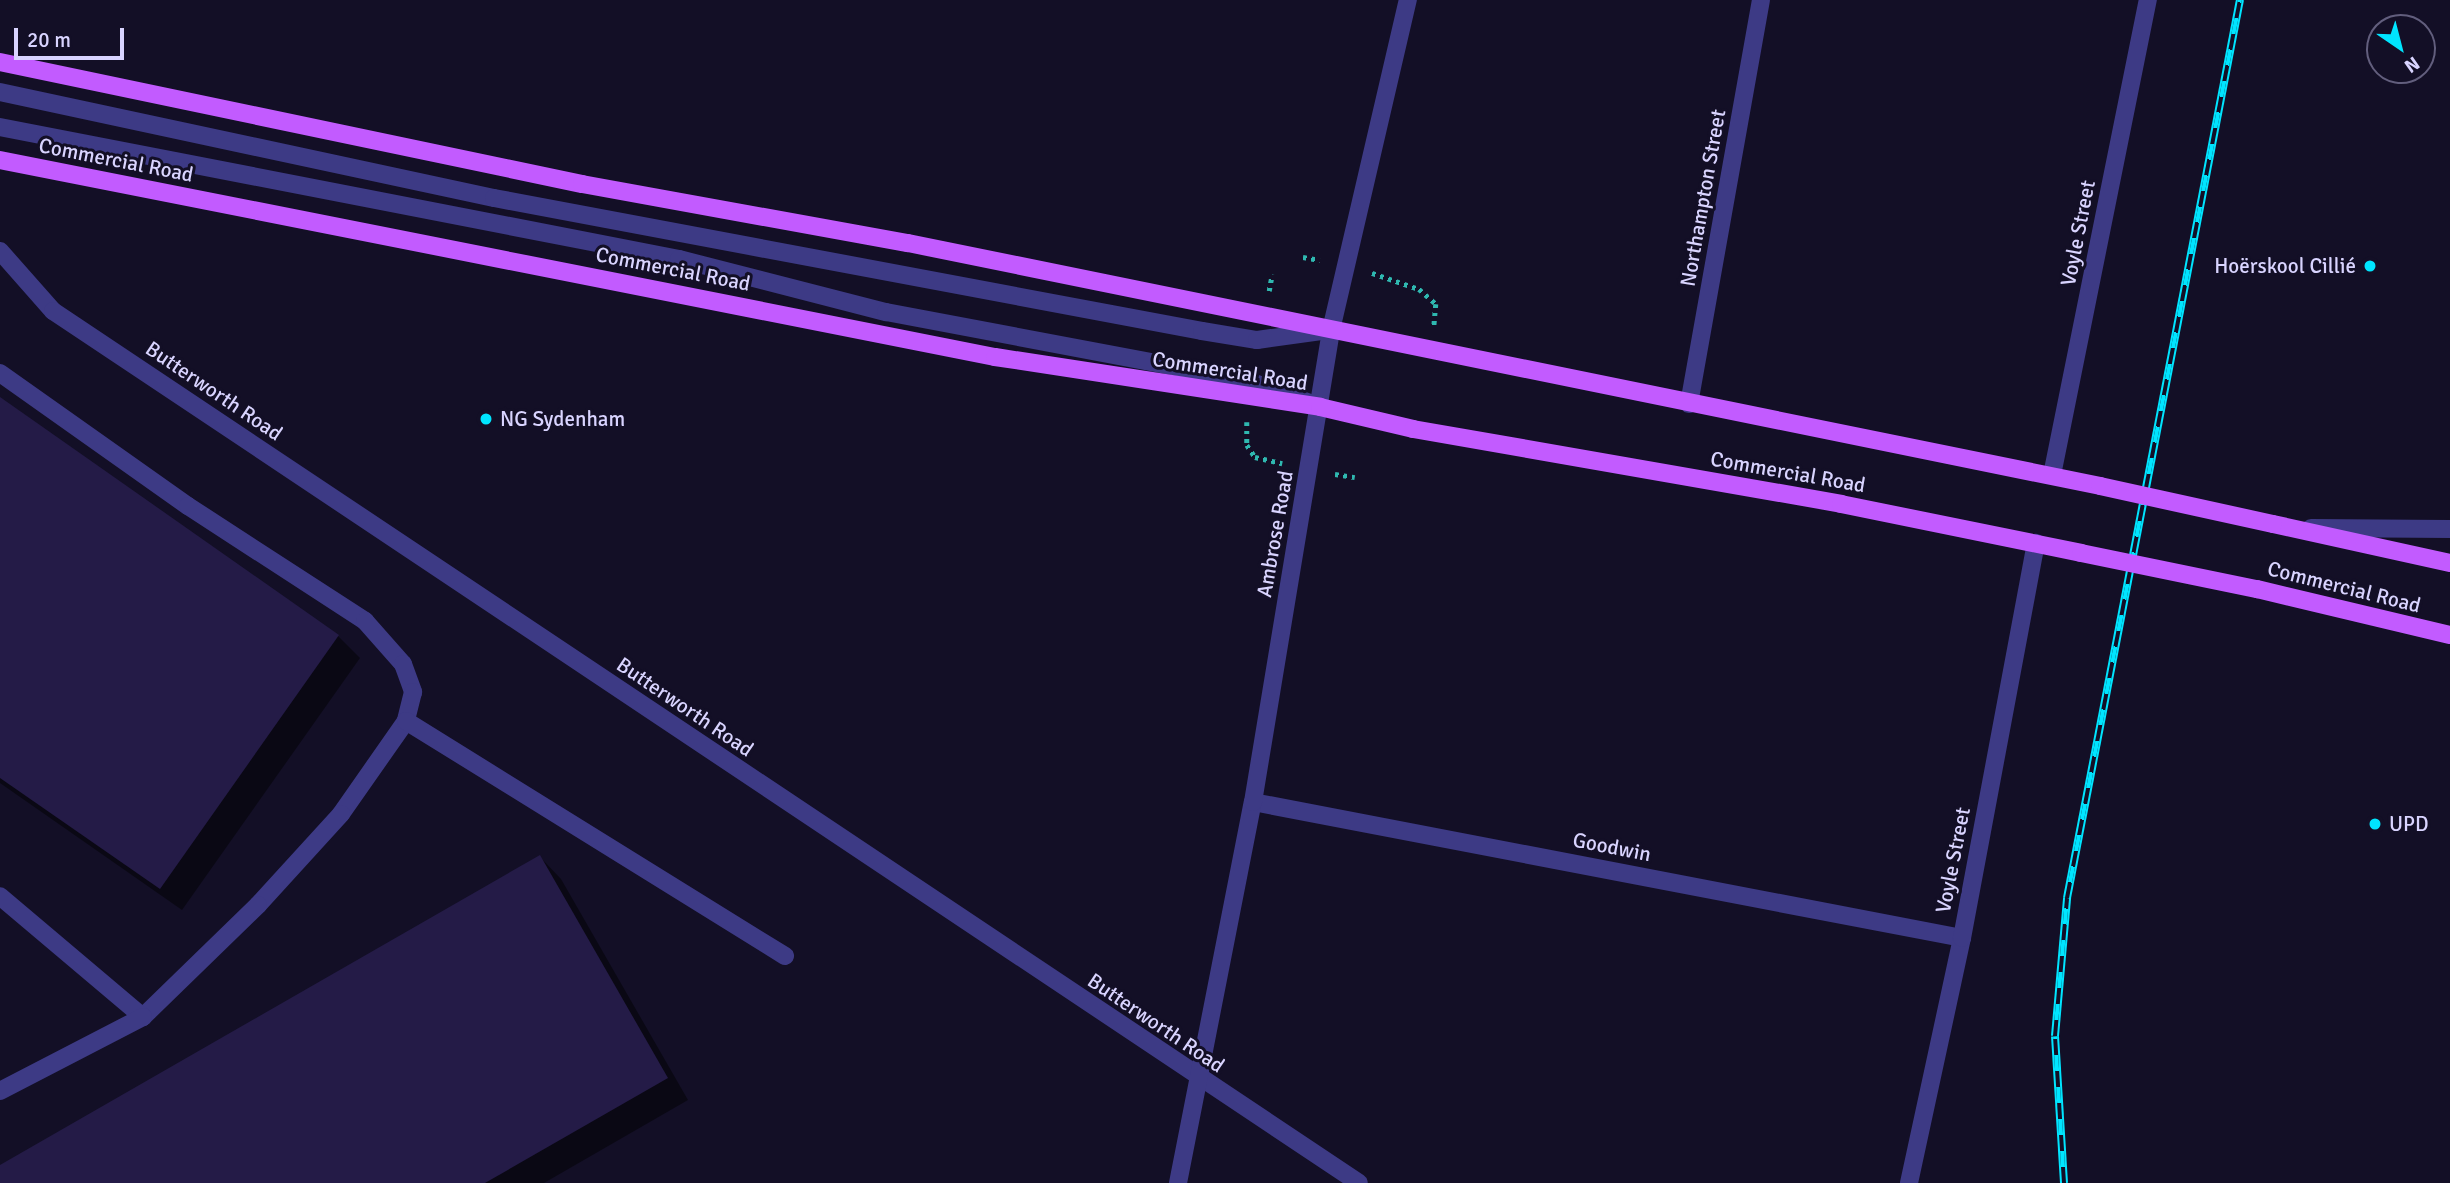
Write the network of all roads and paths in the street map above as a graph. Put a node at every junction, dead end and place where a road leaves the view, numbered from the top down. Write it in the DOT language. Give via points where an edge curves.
graph roads {
  1 [pos="1408,0"];
  2 [pos="1761,0"];
  3 [pos="2148,0"];
  4 [pos="0,62"];
  5 [pos="0,92"];
  6 [pos="0,127"];
  7 [pos="0,160"];
  8 [pos="0,251"];
  9 [pos="1331,330"];
  10 [pos="0,373"];
  11 [pos="1689,404"];
  12 [pos="1320,407"];
  13 [pos="2052,475"];
  14 [pos="2294,528"];
  15 [pos="2450,529"];
  16 [pos="2036,543"];
  17 [pos="2450,563"];
  18 [pos="2450,635"];
  19 [pos="406,721"];
  20 [pos="1253,802"];
  21 [pos="0,896"];
  22 [pos="1962,938"];
  23 [pos="786,956"];
  24 [pos="143,1017"];
  25 [pos="1195,1076"];
  26 [pos="0,1091"];
  27 [pos="1178,1183"];
  28 [pos="1359,1183"];
  29 [pos="1909,1183"];
  1 -- 9 [label="street, Ambrose Road"];
  2 -- 11 [label="street, Northampton Street"];
  3 -- 13 [label="street, Voyle Street"];
  4 -- 9 [label="main road, Commercial Road" via="582,184 922,246"];
  5 -- 9 [label="street" via="494,198 1202,331 1257,340"];
  6 -- 12 [label="street" via="679,259 886,312 1246,380"];
  7 -- 12 [label="main road, Commercial Road" via="995,357"];
  8 -- 25 [label="street, Butterworth Road" via="54,311"];
  9 -- 11 [label="main road, Commercial Road"];
  9 -- 12 [label="street, Ambrose Road"];
  10 -- 19 [label="street" via="188,506 365,621 403,664 413,692"];
  11 -- 13 [label="main road, Commercial Road"];
  12 -- 16 [label="main road, Commercial Road" via="1413,429"];
  12 -- 20 [label="street, Ambrose Road"];
  13 -- 14 [label="main road, Commercial Road, bridge"];
  14 -- 15 [label="street, Commercial Road"];
  14 -- 17 [label="main road, Commercial Road"];
  16 -- 18 [label="main road, Commercial Road, bridge"];
  16 -- 22 [label="street, Voyle Street"];
  19 -- 23 [label="street"];
  19 -- 24 [label="street" via="341,814 258,905"];
  20 -- 22 [label="street, Goodwin"];
  20 -- 25 [label="street, Ambrose Road"];
  21 -- 24 [label="street"];
  22 -- 29 [label="street, Voyle Street"];
  24 -- 26 [label="street"];
  25 -- 27 [label="street, Ambrose Road"];
  25 -- 28 [label="street, Butterworth Road"];
}
